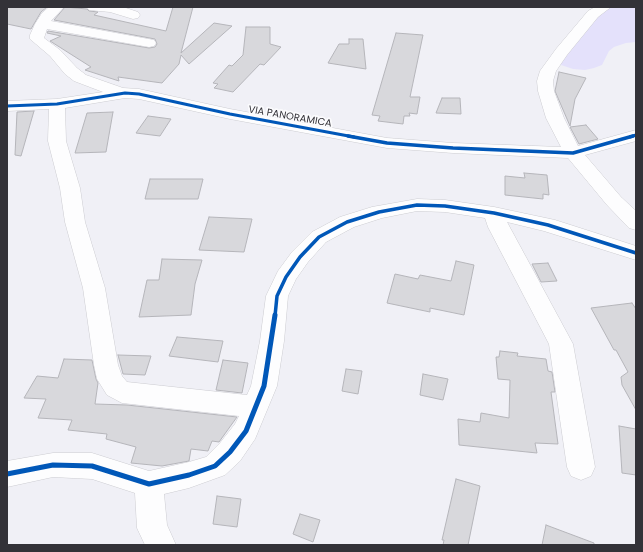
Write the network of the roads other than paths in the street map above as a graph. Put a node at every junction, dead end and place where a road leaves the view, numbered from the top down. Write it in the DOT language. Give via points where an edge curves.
graph roads {
  1 [pos="57,7"];
  2 [pos="94,7"];
  3 [pos="604,7"];
  4 [pos="133,15"];
  5 [pos="42,24"];
  6 [pos="149,43"];
  7 [pos="120,94"];
  8 [pos="57,104"];
  9 [pos="7,106"];
  10 [pos="636,135"];
  11 [pos="573,153"];
  12 [pos="494,213"];
  13 [pos="636,223"];
  14 [pos="636,253"];
  15 [pos="255,407"];
  16 [pos="581,467"];
  17 [pos="7,474"];
  18 [pos="149,484"];
  19 [pos="161,545"];
  1 -- 5 [label="street"];
  2 -- 4 [label="street" via="112,8"];
  3 -- 11 [label="street" via="593,14 561,52 548,70 545,81 555,118"];
  5 -- 6 [label="street"];
  5 -- 7 [label="street" via="37,39 71,70 85,80"];
  7 -- 8 [label="street, VIA PANORAMICA"];
  7 -- 11 [label="street, VIA PANORAMICA" via="139,94 230,114 388,143"];
  8 -- 9 [label="street, VIA PANORAMICA"];
  8 -- 15 [label="street" via="57,142 70,188 75,222 94,288 106,365 116,388 122,392"];
  10 -- 11 [label="street, VIA PANORAMICA"];
  11 -- 13 [label="street"];
  12 -- 14 [label="street" via="548,225"];
  12 -- 15 [label="street" via="417,205 379,212 347,222 319,236 300,256 277,296 264,386"];
  12 -- 16 [label="street" via="498,227 561,344"];
  15 -- 18 [label="street" via="246,430 230,452 215,466"];
  17 -- 18 [label="street" via="53,465 92,466"];
  18 -- 19 [label="street" via="152,528"];
}
